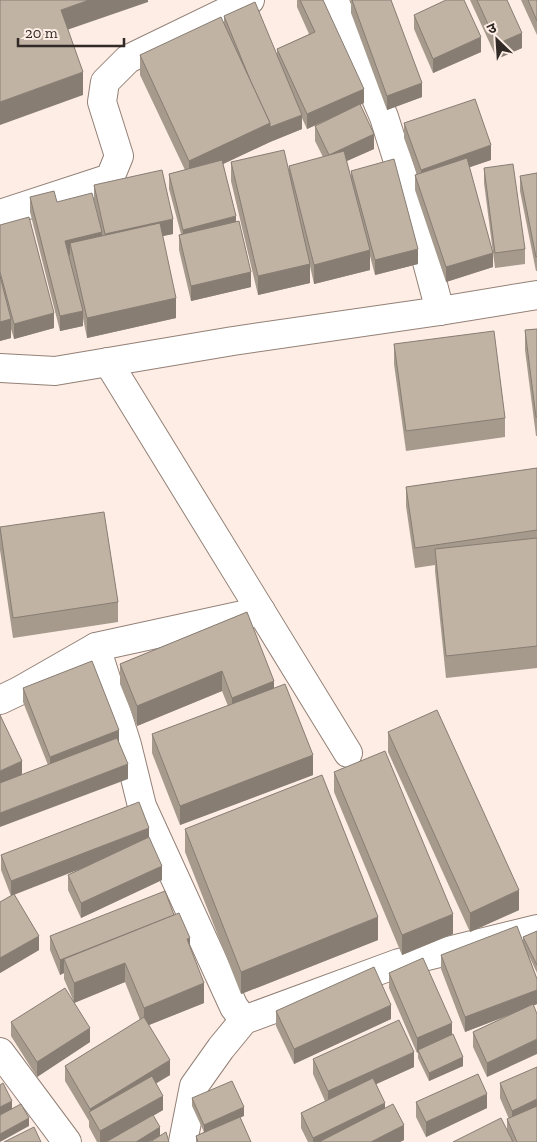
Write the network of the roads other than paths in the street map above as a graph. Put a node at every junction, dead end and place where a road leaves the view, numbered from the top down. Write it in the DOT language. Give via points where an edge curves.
graph roads {
  1 [pos="250,0"];
  2 [pos="334,0"];
  3 [pos="0,214"];
  4 [pos="537,295"];
  5 [pos="440,311"];
  6 [pos="108,362"];
  7 [pos="0,368"];
  8 [pos="261,611"];
  9 [pos="96,647"];
  10 [pos="0,700"];
  11 [pos="348,753"];
  12 [pos="537,929"];
  13 [pos="244,1020"];
  14 [pos="0,1052"];
  15 [pos="67,1142"];
  16 [pos="183,1142"];
  1 -- 3 [label="street" via="128,59 105,82 102,102 119,156 110,178"];
  2 -- 5 [label="street" via="384,117"];
  4 -- 5 [label="street"];
  5 -- 6 [label="street"];
  6 -- 7 [label="street" via="55,371"];
  6 -- 8 [label="street"];
  8 -- 9 [label="street"];
  8 -- 11 [label="street"];
  9 -- 10 [label="street"];
  9 -- 13 [label="street" via="128,745 142,806 234,1007"];
  12 -- 13 [label="street" via="399,963"];
  13 -- 16 [label="street" via="194,1086"];
  14 -- 15 [label="street"];
}
